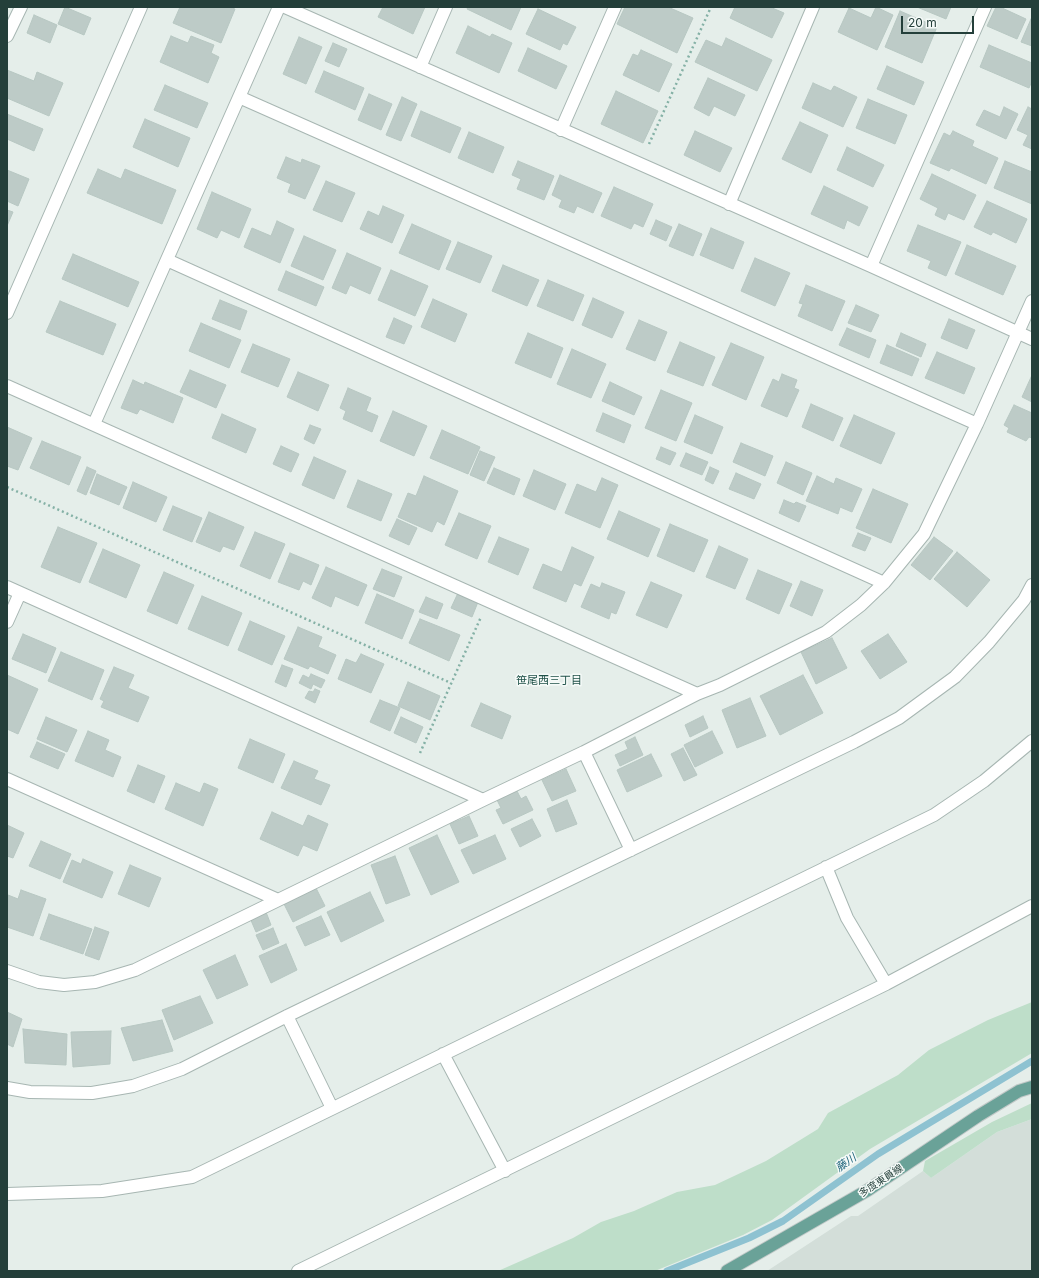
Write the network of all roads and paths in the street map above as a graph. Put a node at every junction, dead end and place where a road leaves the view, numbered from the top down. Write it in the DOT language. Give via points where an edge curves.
graph roads {
  1 [pos="21,7"];
  2 [pos="141,7"];
  3 [pos="279,7"];
  4 [pos="285,7"];
  5 [pos="446,7"];
  6 [pos="615,7"];
  7 [pos="711,7"];
  8 [pos="813,7"];
  9 [pos="985,7"];
  10 [pos="7,36"];
  11 [pos="420,67"];
  12 [pos="239,97"];
  13 [pos="561,130"];
  14 [pos="649,144"];
  15 [pos="729,204"];
  16 [pos="167,260"];
  17 [pos="872,266"];
  18 [pos="1032,302"];
  19 [pos="7,313"];
  20 [pos="1018,333"];
  21 [pos="1032,339"];
  22 [pos="7,386"];
  23 [pos="94,424"];
  24 [pos="977,424"];
  25 [pos="7,487"];
  26 [pos="884,583"];
  27 [pos="1032,585"];
  28 [pos="7,587"];
  29 [pos="20,593"];
  30 [pos="1028,601"];
  31 [pos="483,613"];
  32 [pos="7,622"];
  33 [pos="451,684"];
  34 [pos="697,694"];
  35 [pos="1032,741"];
  36 [pos="584,752"];
  37 [pos="420,753"];
  38 [pos="7,779"];
  39 [pos="482,800"];
  40 [pos="632,850"];
  41 [pos="826,867"];
  42 [pos="278,900"];
  43 [pos="1032,906"];
  44 [pos="7,971"];
  45 [pos="886,984"];
  46 [pos="287,1016"];
  47 [pos="443,1054"];
  48 [pos="1032,1087"];
  49 [pos="7,1088"];
  50 [pos="332,1108"];
  51 [pos="505,1171"];
  52 [pos="7,1194"];
  53 [pos="298,1271"];
  54 [pos="727,1271"];
  1 -- 10 [label="street"];
  2 -- 19 [label="street"];
  3 -- 12 [label="street"];
  4 -- 11 [label="street"];
  5 -- 11 [label="street"];
  6 -- 13 [label="street"];
  7 -- 14 [label="path"];
  8 -- 15 [label="street"];
  9 -- 17 [label="street"];
  11 -- 13 [label="street"];
  12 -- 16 [label="street"];
  12 -- 24 [label="street"];
  13 -- 15 [label="street"];
  15 -- 17 [label="street"];
  16 -- 23 [label="street"];
  16 -- 26 [label="street"];
  17 -- 20 [label="street"];
  18 -- 20 [label="street"];
  20 -- 21 [label="street"];
  20 -- 24 [label="street"];
  22 -- 23 [label="street"];
  23 -- 34 [label="street"];
  24 -- 26 [label="street" via="924,534"];
  25 -- 33 [label="path"];
  26 -- 34 [label="street" via="826,632"];
  27 -- 30 [label="street"];
  28 -- 29 [label="street"];
  29 -- 32 [label="street"];
  29 -- 39 [label="street"];
  30 -- 40 [label="street" via="955,676 899,718"];
  31 -- 33 [label="path"];
  33 -- 37 [label="path"];
  34 -- 36 [label="street"];
  35 -- 41 [label="street" via="984,781 934,815"];
  36 -- 39 [label="street"];
  36 -- 40 [label="street"];
  38 -- 42 [label="street"];
  39 -- 42 [label="street"];
  40 -- 46 [label="street"];
  41 -- 45 [label="street" via="847,918"];
  41 -- 47 [label="street"];
  42 -- 44 [label="street" via="114,978 64,985 40,982"];
  43 -- 45 [label="street"];
  45 -- 51 [label="street"];
  46 -- 49 [label="street" via="182,1069 133,1086 92,1092 30,1092"];
  46 -- 50 [label="street"];
  47 -- 50 [label="street"];
  47 -- 51 [label="street"];
  48 -- 54 [label="main road, 多度東員線" via="1019,1091 978,1116 868,1190"];
  50 -- 52 [label="street" via="192,1176 102,1191"];
  51 -- 53 [label="street"];
}
